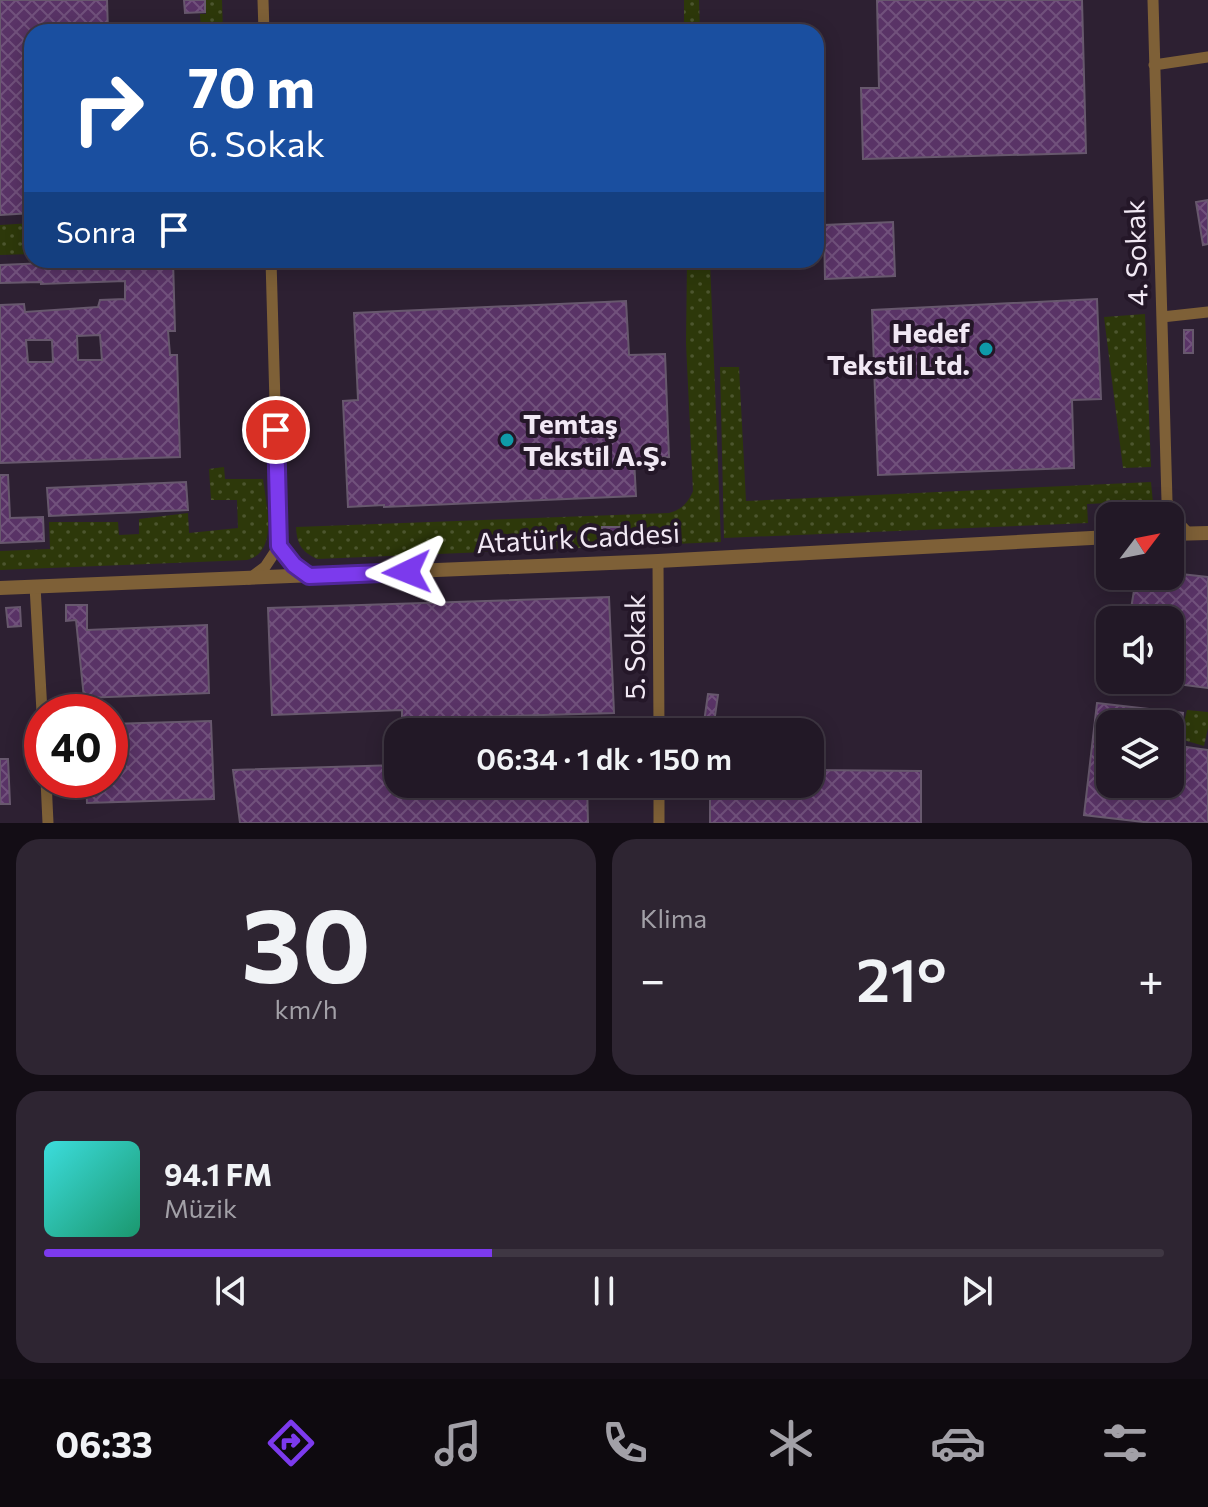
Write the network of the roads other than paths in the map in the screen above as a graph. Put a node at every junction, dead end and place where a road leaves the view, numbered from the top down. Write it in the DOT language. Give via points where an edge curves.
graph roads {
  1 [pos="263,0"];
  2 [pos="1153,0"];
  3 [pos="264,24"];
  4 [pos="1208,57"];
  5 [pos="1154,65"];
  6 [pos="271,268"];
  7 [pos="1208,312"];
  8 [pos="1162,317"];
  9 [pos="1167,502"];
  10 [pos="1184,529"];
  11 [pos="1184,533"];
  12 [pos="1188,533"];
  13 [pos="1208,533"];
  14 [pos="1096,538"];
  15 [pos="279,546"];
  16 [pos="658,561"];
  17 [pos="309,576"];
  18 [pos="249,579"];
  19 [pos="35,586"];
  20 [pos="0,588"];
  21 [pos="41,694"];
  22 [pos="659,718"];
  23 [pos="47,798"];
  24 [pos="659,798"];
  25 [pos="48,823"];
  26 [pos="659,823"];
  1 -- 3 [label="street"];
  2 -- 5 [label="street, 4. Sokak"];
  4 -- 5 [label="street"];
  5 -- 8 [label="street, 4. Sokak"];
  6 -- 15 [label="street"];
  7 -- 8 [label="street"];
  8 -- 9 [label="street, 4. Sokak"];
  10 -- 12 [label="street"];
  11 -- 12 [label="street"];
  12 -- 13 [label="street"];
  14 -- 16 [label="street, Atatürk Caddesi"];
  15 -- 17 [label="street"];
  15 -- 18 [label="street"];
  16 -- 17 [label="street, Atatürk Caddesi"];
  16 -- 22 [label="street, 5. Sokak"];
  17 -- 18 [label="street, Atatürk Caddesi"];
  18 -- 19 [label="street, Atatürk Caddesi"];
  19 -- 20 [label="street, Atatürk Caddesi"];
  19 -- 21 [label="street"];
  23 -- 25 [label="street"];
  24 -- 26 [label="street"];
}
